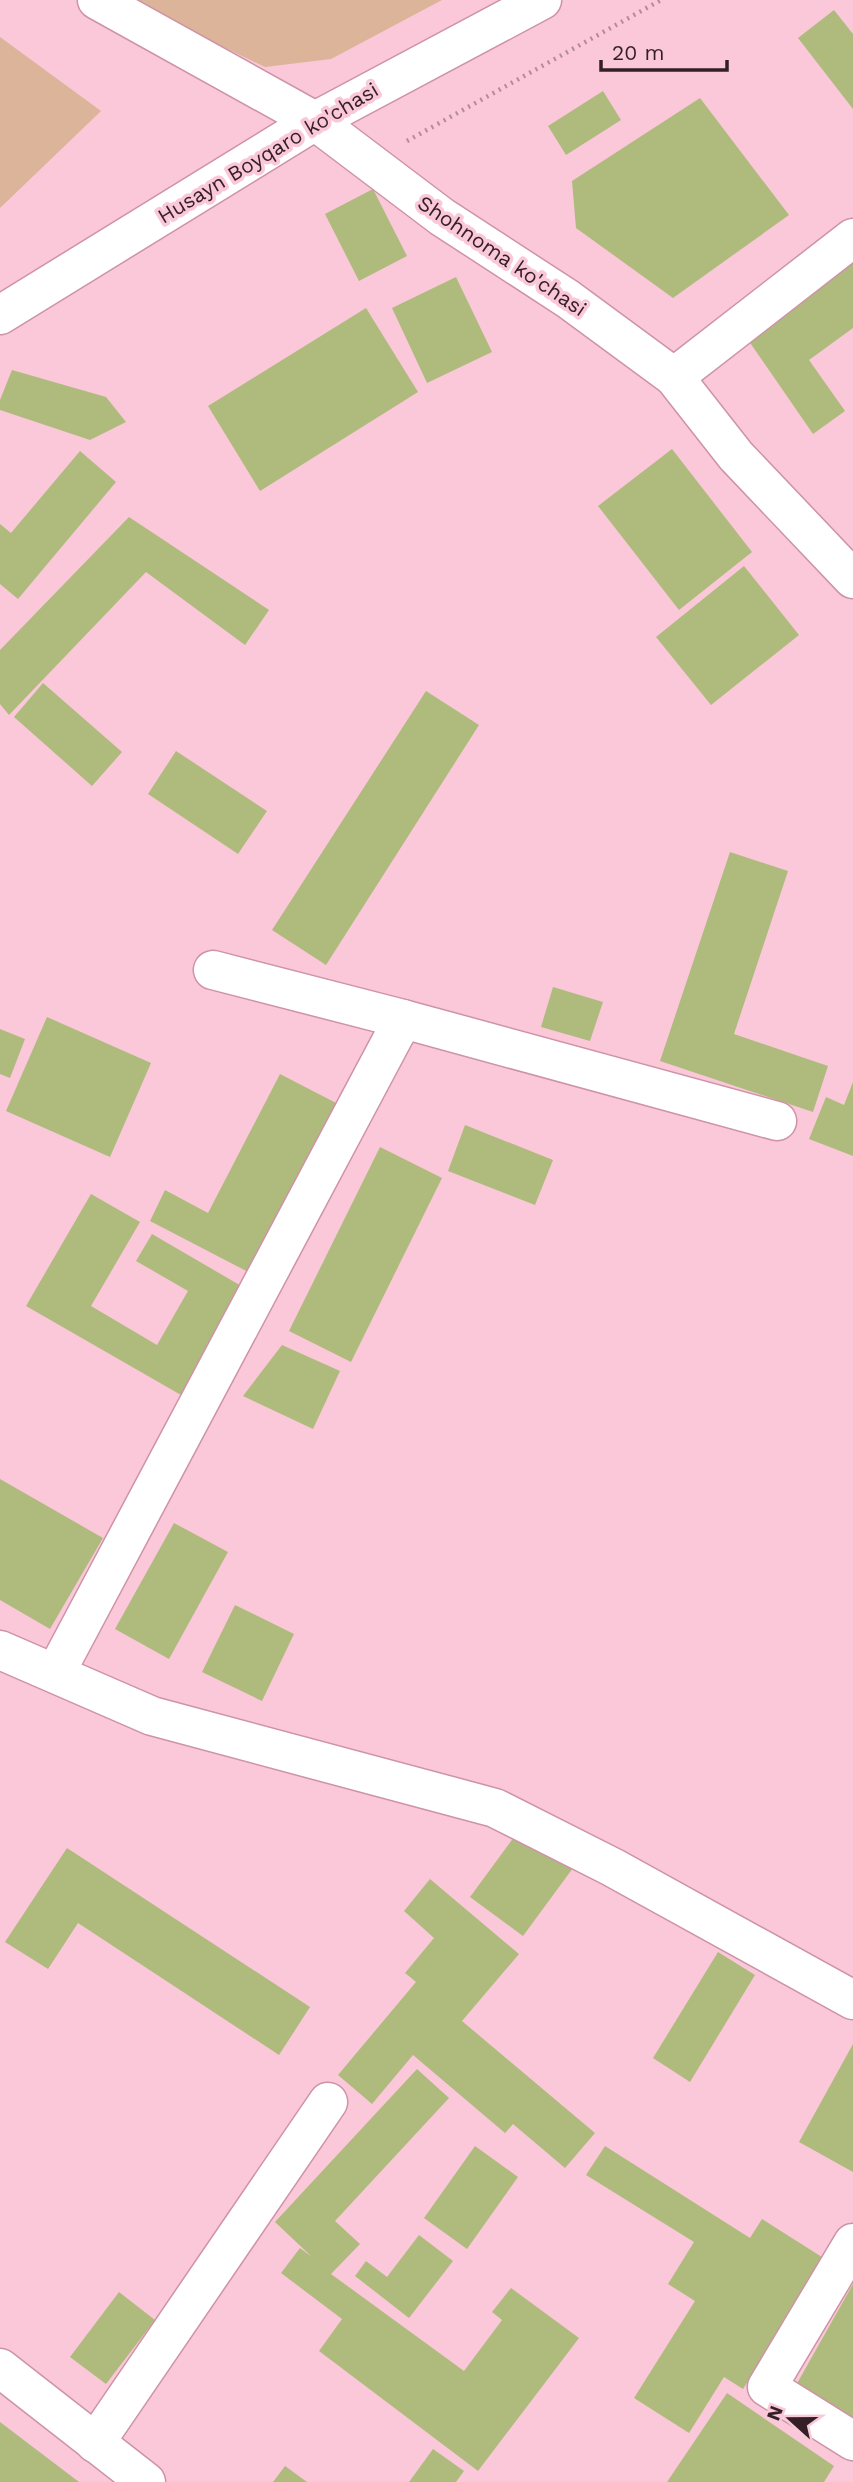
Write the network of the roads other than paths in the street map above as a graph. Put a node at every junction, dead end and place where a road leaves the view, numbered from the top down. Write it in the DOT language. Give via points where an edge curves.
graph roads {
  1 [pos="97,0"];
  2 [pos="542,0"];
  3 [pos="315,121"];
  4 [pos="853,238"];
  5 [pos="0,315"];
  6 [pos="674,377"];
  7 [pos="853,579"];
  8 [pos="213,970"];
  9 [pos="403,1019"];
  10 [pos="777,1121"];
  11 [pos="0,1650"];
  12 [pos="56,1672"];
  13 [pos="853,2000"];
  14 [pos="328,2102"];
  15 [pos="853,2243"];
  16 [pos="0,2368"];
  17 [pos="853,2441"];
  18 [pos="95,2443"];
  19 [pos="146,2482"];
  1 -- 3 [label="street, Shohnoma ko'chasi"];
  2 -- 3 [label="street, Husayn Boyqaro ko'chasi"];
  3 -- 5 [label="street, Husayn Boyqaro ko'chasi"];
  3 -- 6 [label="street, Shohnoma ko'chasi" via="442,217 568,299"];
  4 -- 6 [label="street"];
  6 -- 7 [label="street, Shohnoma ko'chasi" via="736,456"];
  8 -- 9 [label="street"];
  9 -- 10 [label="street"];
  9 -- 12 [label="street"];
  11 -- 12 [label="street"];
  12 -- 13 [label="street" via="152,1716 495,1808"];
  14 -- 18 [label="street"];
  15 -- 17 [label="street" via="767,2387"];
  16 -- 18 [label="street"];
  18 -- 19 [label="street"];
}
